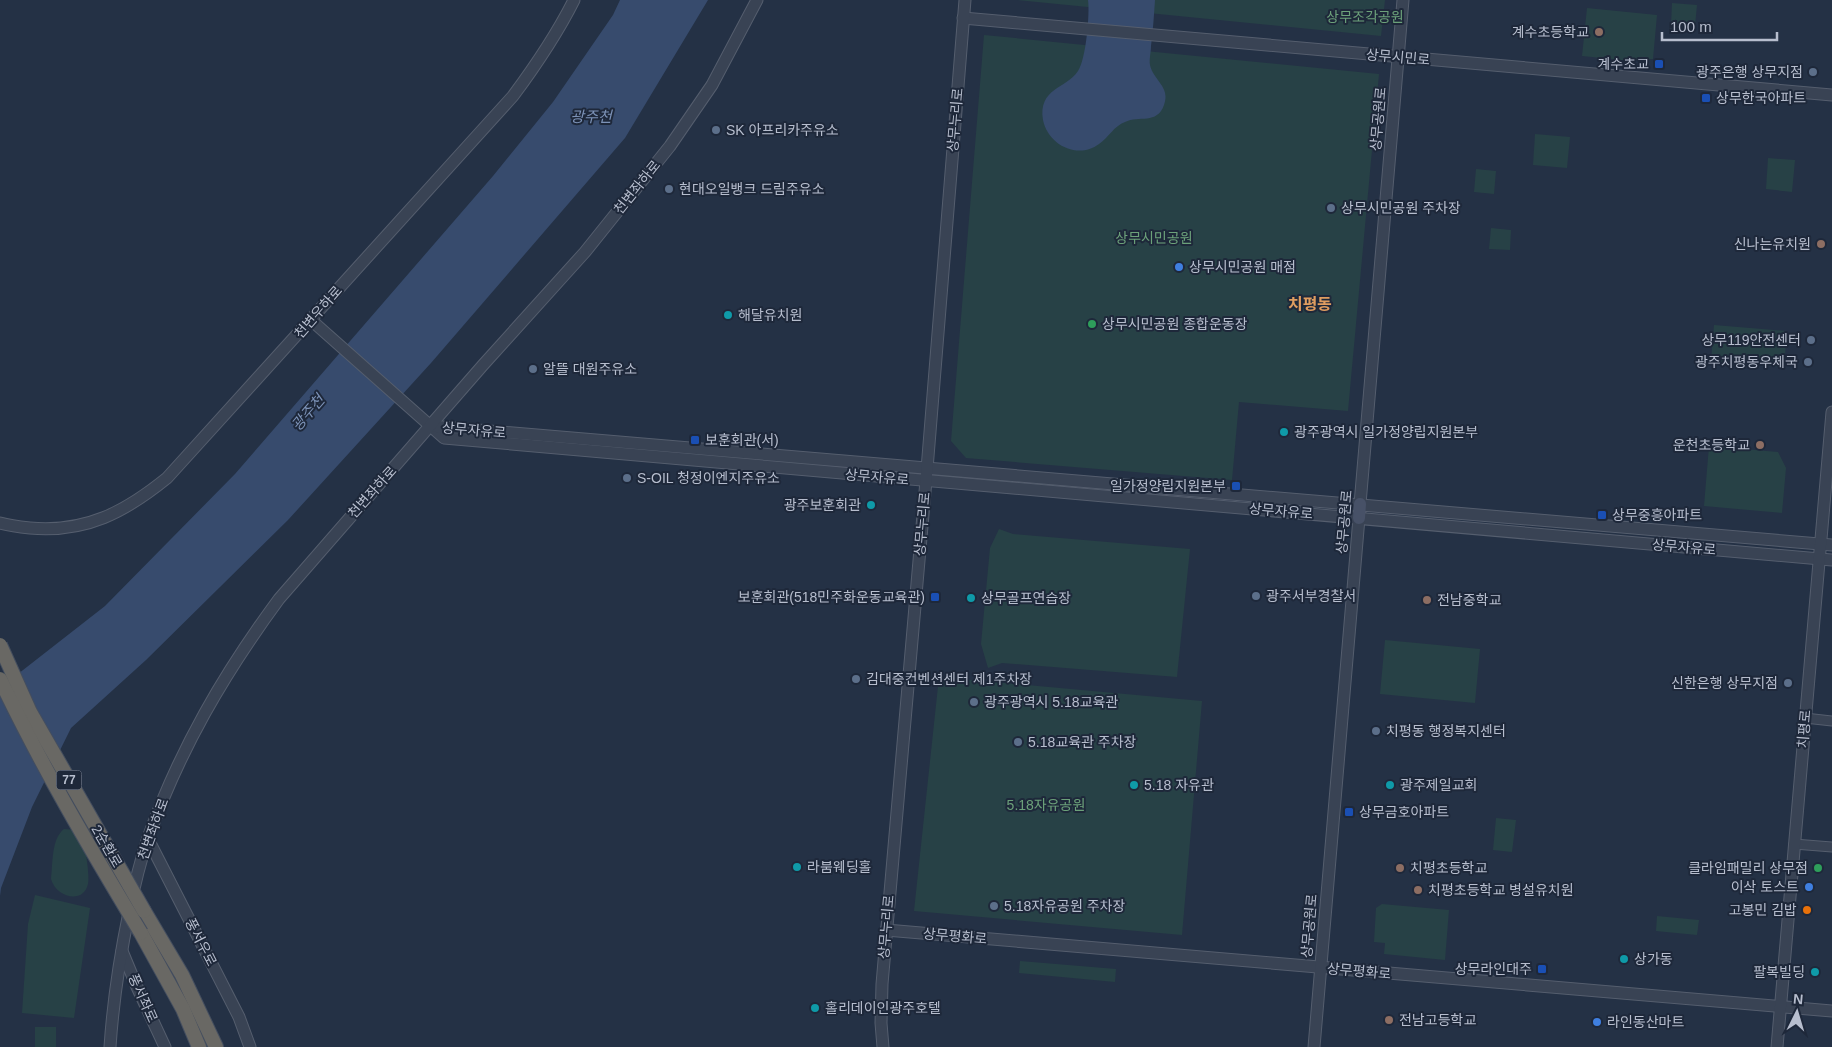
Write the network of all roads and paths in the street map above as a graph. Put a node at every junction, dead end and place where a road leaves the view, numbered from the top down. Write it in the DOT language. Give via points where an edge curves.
graph roads {
  1 [pos="574,0"];
  2 [pos="757,0"];
  3 [pos="965,0"];
  4 [pos="1403,0"];
  5 [pos="963,18"];
  6 [pos="1398,57"];
  7 [pos="1832,95"];
  8 [pos="311,320"];
  9 [pos="1832,412"];
  10 [pos="431,426"];
  11 [pos="927,469"];
  12 [pos="925,482"];
  13 [pos="1360,504"];
  14 [pos="1359,518"];
  15 [pos="0,523"];
  16 [pos="1826,545"];
  17 [pos="1819,559"];
  18 [pos="1832,560"];
  19 [pos="0,645"];
  20 [pos="0,679"];
  21 [pos="1804,718"];
  22 [pos="1832,721"];
  23 [pos="148,839"];
  24 [pos="1794,844"];
  25 [pos="1832,847"];
  26 [pos="886,930"];
  27 [pos="122,949"];
  28 [pos="1321,968"];
  29 [pos="1781,1006"];
  30 [pos="1832,1011"];
  31 [pos="110,1047"];
  32 [pos="166,1047"];
  33 [pos="199,1047"];
  34 [pos="216,1047"];
  35 [pos="250,1047"];
  36 [pos="883,1047"];
  37 [pos="1314,1047"];
  38 [pos="1778,1047"];
  1 -- 8 [label="street, 천변우하로" via="532,71 513,96"];
  2 -- 10 [label="street, 천변좌하로" via="712,85 670,146 585,252"];
  3 -- 5 [label="street, 상무누리로"];
  4 -- 6 [label="street, 상무공원로"];
  5 -- 6 [label="street, 상무시민로"];
  5 -- 11 [label="street, 상무누리로"];
  6 -- 7 [label="street, 상무시민로"];
  6 -- 13 [label="street, 상무공원로"];
  8 -- 10 [label="street"];
  8 -- 15 [label="street, 천변우하로" via="167,478 145,496 121,511 83,525 41,529"];
  9 -- 16 [label="street, 치평로"];
  10 -- 11 [label="street, 상무자유로"];
  10 -- 12 [label="street, 상무자유로" via="444,438"];
  10 -- 23 [label="street, 천변좌하로" via="328,541 247,643 218,687 180,758"];
  11 -- 12 [label="street, 상무누리로"];
  11 -- 13 [label="street, 상무자유로"];
  12 -- 14 [label="street, 상무자유로"];
  12 -- 26 [label="street, 상무누리로"];
  13 -- 14 [label="main road, 상무공원로"];
  13 -- 16 [label="street, 상무자유로"];
  14 -- 17 [label="street, 상무자유로"];
  14 -- 28 [label="street, 상무공원로"];
  16 -- 17 [label="street, 치평로"];
  17 -- 18 [label="street, 상무자유로"];
  17 -- 21 [label="street, 치평로"];
  19 -- 34 [label="highway, 2순환로 / 77, bridge" via="30,712 182,975"];
  20 -- 33 [label="highway, 2순환로 / 77, bridge" via="25,732 184,1009"];
  21 -- 22 [label="street"];
  21 -- 24 [label="street, 치평로"];
  23 -- 27 [label="street, 천변좌하로" via="135,883"];
  23 -- 35 [label="street, 풍서우로" via="239,1017"];
  24 -- 25 [label="street"];
  24 -- 29 [label="street, 치평로"];
  26 -- 28 [label="street, 상무평화로"];
  26 -- 36 [label="street, 상무누리로" via="881,1005"];
  27 -- 31 [label="street, 천변좌하로"];
  27 -- 32 [label="street, 풍서좌로"];
  28 -- 29 [label="street, 상무평화로"];
  28 -- 37 [label="street, 상무공원로"];
  29 -- 30 [label="street, 상무평화로"];
  29 -- 38 [label="street, 치평로"];
}
